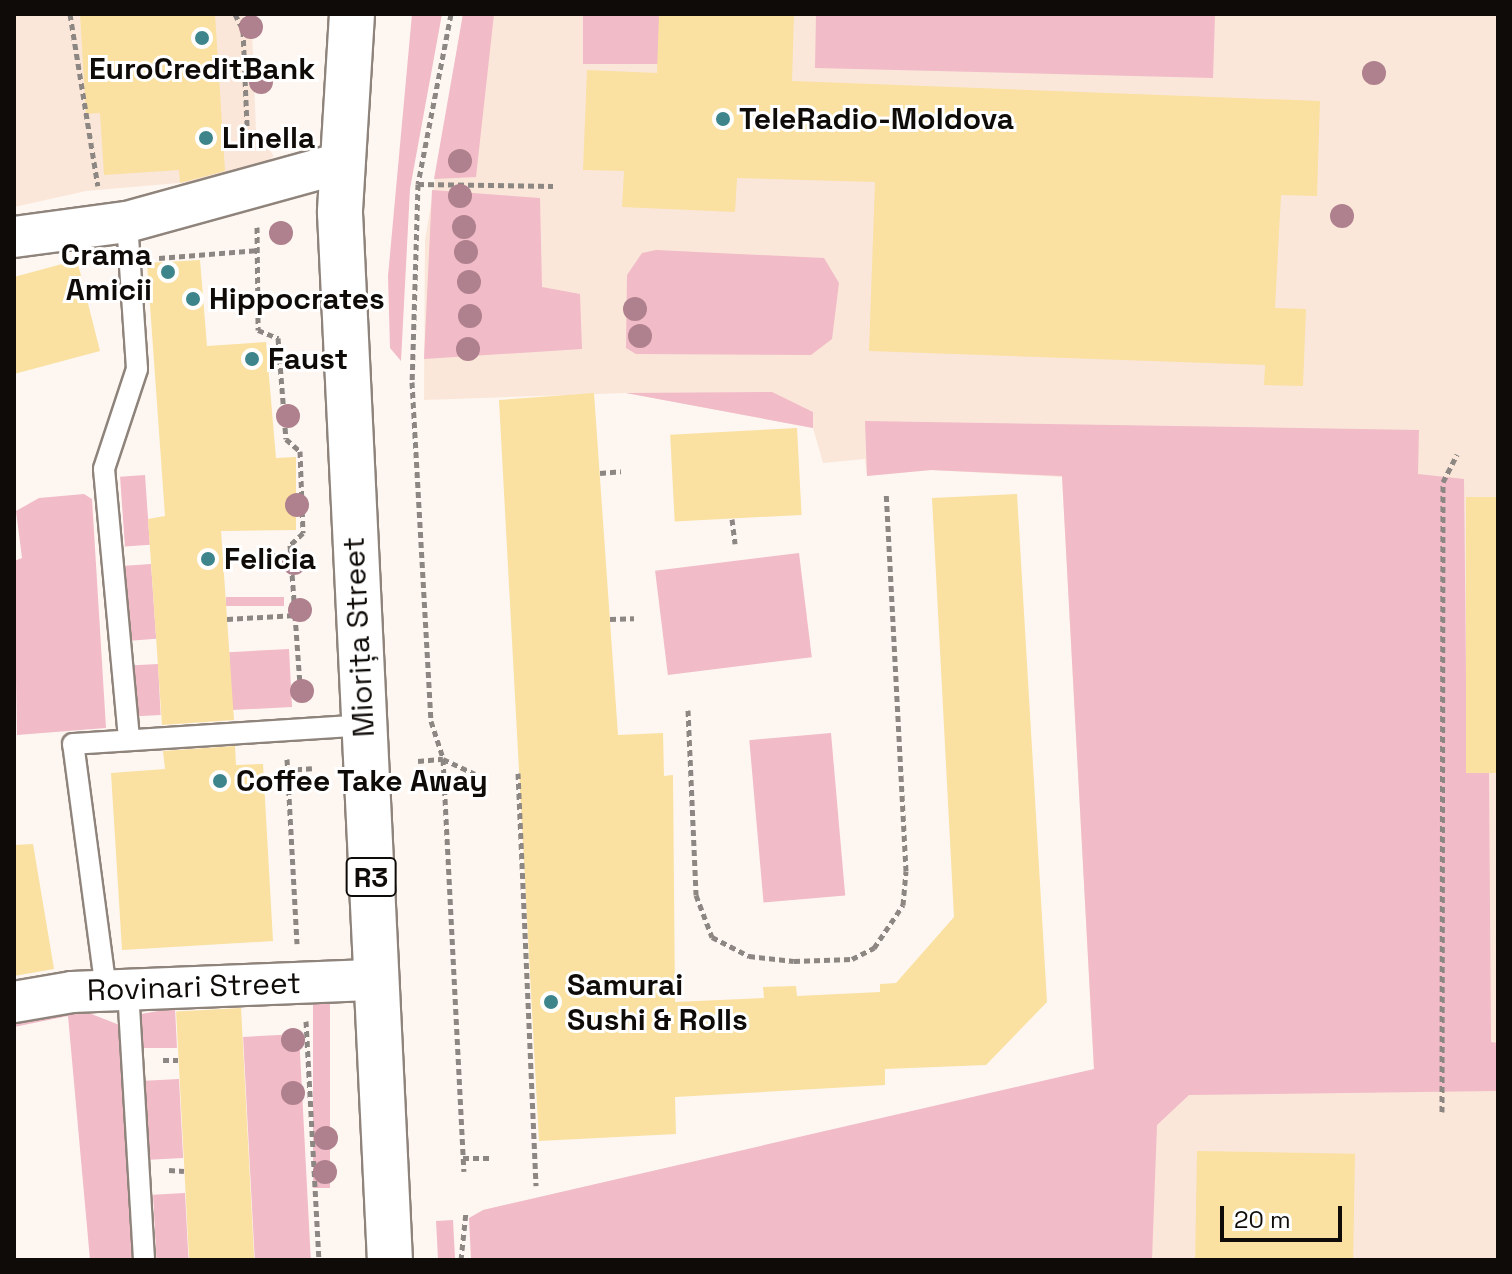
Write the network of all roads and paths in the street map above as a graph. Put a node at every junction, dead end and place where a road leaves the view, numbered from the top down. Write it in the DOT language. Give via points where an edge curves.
graph roads {
  1 [pos="70,14"];
  2 [pos="235,14"];
  3 [pos="352,14"];
  4 [pos="451,14"];
  5 [pos="341,163"];
  6 [pos="418,184"];
  7 [pos="553,186"];
  8 [pos="257,190"];
  9 [pos="121,236"];
  10 [pos="14,237"];
  11 [pos="258,250"];
  12 [pos="1457,454"];
  13 [pos="621,471"];
  14 [pos="600,473"];
  15 [pos="886,493"];
  16 [pos="732,519"];
  17 [pos="735,544"];
  18 [pos="291,555"];
  19 [pos="223,557"];
  20 [pos="296,615"];
  21 [pos="634,618"];
  22 [pos="227,619"];
  23 [pos="610,619"];
  24 [pos="688,710"];
  25 [pos="364,725"];
  26 [pos="296,729"];
  27 [pos="129,740"];
  28 [pos="443,759"];
  29 [pos="418,761"];
  30 [pos="312,768"];
  31 [pos="286,770"];
  32 [pos="518,773"];
  33 [pos="475,774"];
  34 [pos="376,980"];
  35 [pos="301,982"];
  36 [pos="117,990"];
  37 [pos="14,1002"];
  38 [pos="1442,1112"];
  39 [pos="463,1158"];
  40 [pos="489,1158"];
  41 [pos="464,1171"];
  42 [pos="536,1186"];
  43 [pos="466,1212"];
  44 [pos="144,1260"];
  45 [pos="319,1260"];
  46 [pos="390,1260"];
  47 [pos="461,1260"];
  1 -- 9 [label="path" via="82,117"];
  2 -- 8 [label="path" via="243,30 245,135"];
  3 -- 5 [label="main road, Miorița Street / R3"];
  4 -- 6 [label="path"];
  5 -- 8 [label="street"];
  5 -- 25 [label="main road, Miorița Street / R3"];
  6 -- 7 [label="path"];
  6 -- 28 [label="path" via="412,382 431,721"];
  8 -- 9 [label="street"];
  8 -- 11 [label="path"];
  9 -- 10 [label="street"];
  9 -- 11 [label="path"];
  9 -- 27 [label="lane" via="137,369 104,469"];
  11 -- 18 [label="path" via="258,330 278,338 286,439 300,451 303,533"];
  12 -- 38 [label="path" via="1443,482"];
  13 -- 14 [label="path"];
  15 -- 24 [label="path" via="906,871 903,905 874,948 852,959 794,961 749,956 712,937 696,895"];
  16 -- 17 [label="path"];
  18 -- 19 [label="path"];
  18 -- 20 [label="path"];
  20 -- 22 [label="path"];
  20 -- 26 [label="path" via="302,710"];
  21 -- 23 [label="path"];
  25 -- 26 [label="lane"];
  25 -- 34 [label="main road, Miorița Street / R3"];
  26 -- 27 [label="lane"];
  26 -- 31 [label="path"];
  27 -- 36 [label="lane" via="73,744"];
  28 -- 29 [label="path"];
  28 -- 33 [label="path"];
  28 -- 39 [label="path"];
  30 -- 31 [label="path"];
  31 -- 35 [label="path"];
  32 -- 42 [label="path"];
  34 -- 35 [label="street, Rovinari Street"];
  34 -- 46 [label="main road, Miorița Street / R3"];
  35 -- 36 [label="street, Rovinari Street"];
  35 -- 45 [label="path"];
  36 -- 37 [label="street, Rovinari Street"];
  36 -- 44 [label="lane"];
  39 -- 40 [label="path"];
  39 -- 41 [label="path"];
  43 -- 47 [label="path"];
}
